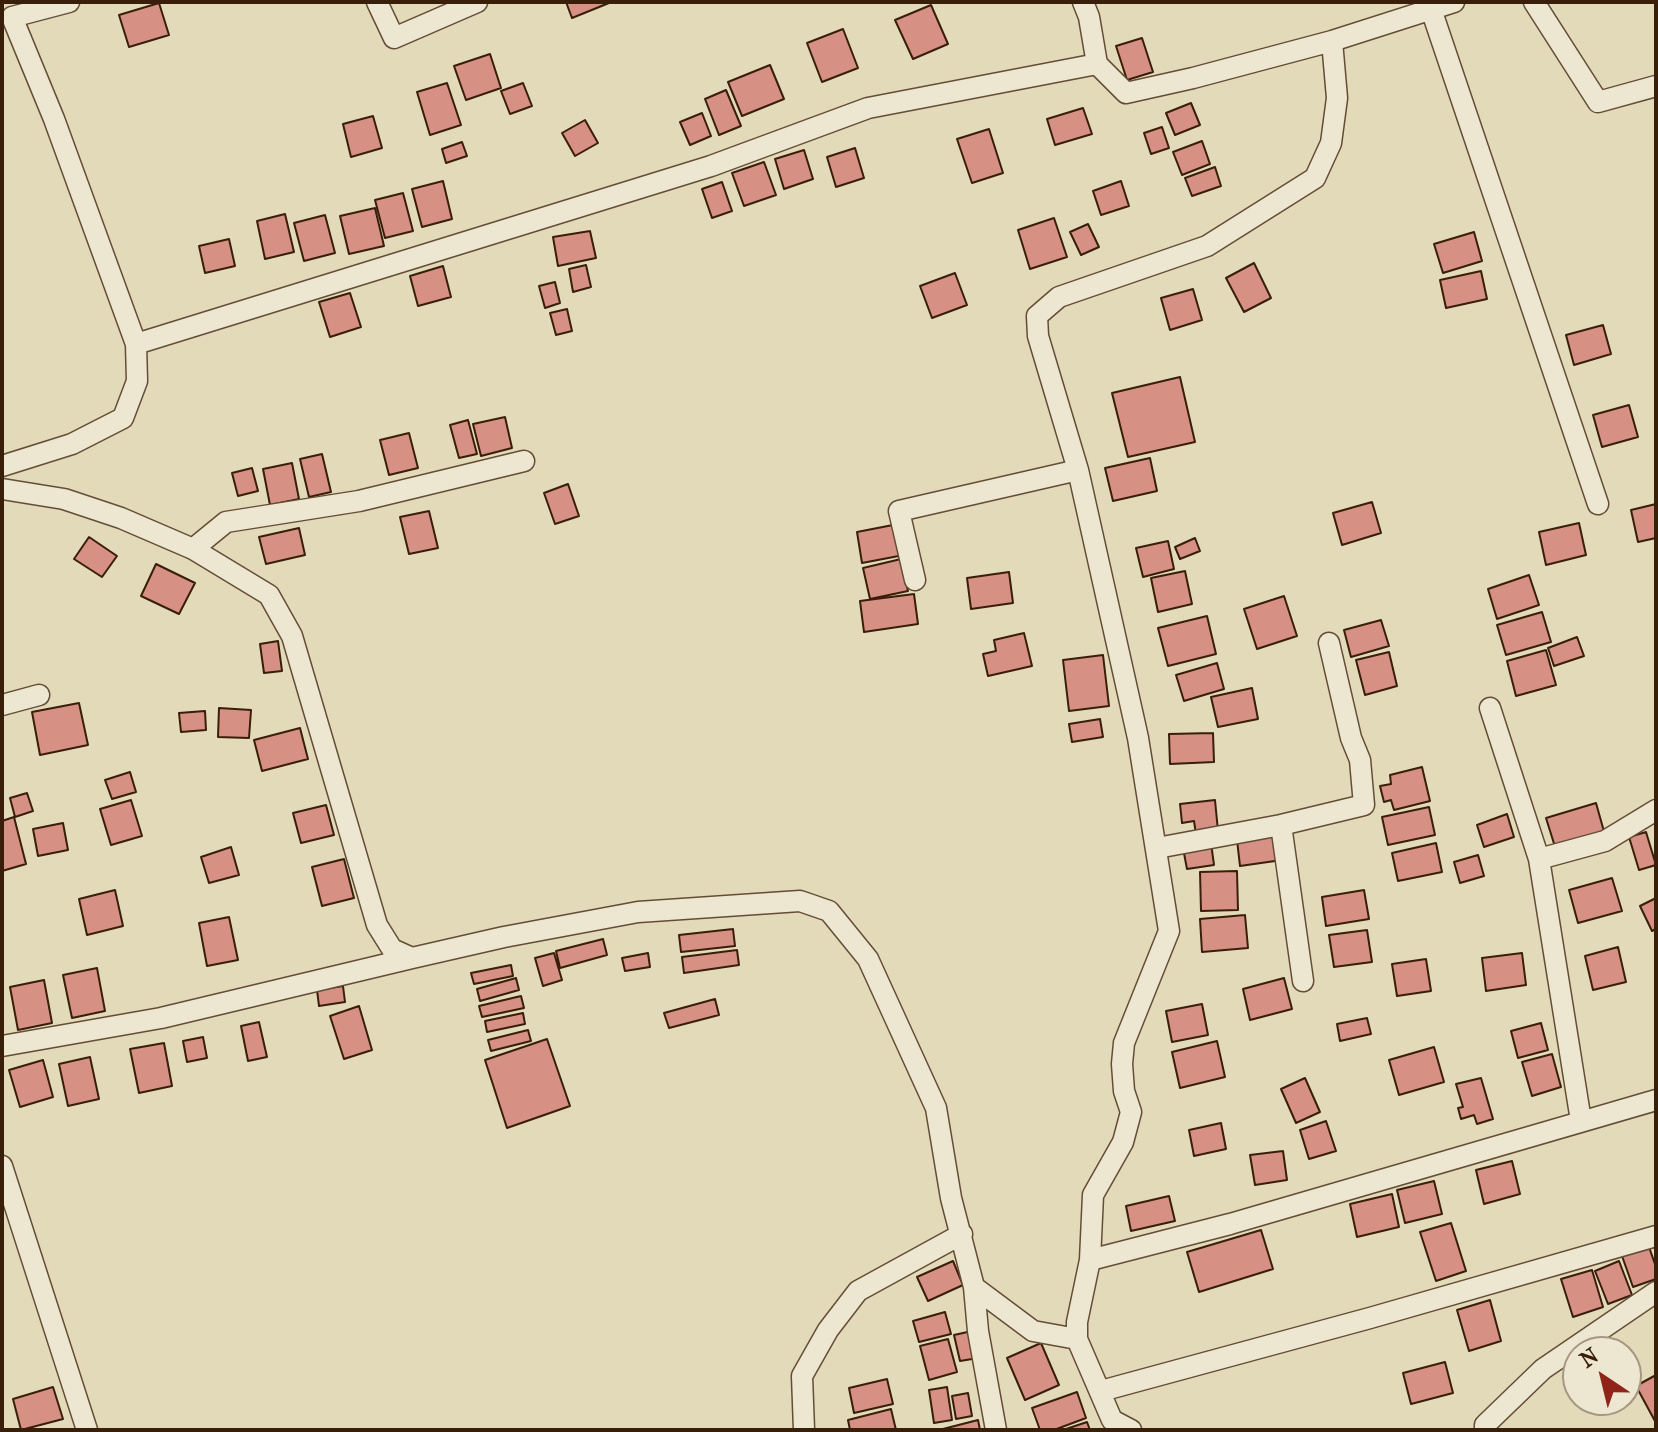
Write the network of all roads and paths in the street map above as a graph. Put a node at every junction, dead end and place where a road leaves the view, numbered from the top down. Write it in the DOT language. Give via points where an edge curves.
graph roads {
  1 [pos="69,2"];
  2 [pos="377,2"];
  3 [pos="477,2"];
  4 [pos="1083,2"];
  5 [pos="1454,2"];
  6 [pos="1534,2"];
  7 [pos="1431,9"];
  8 [pos="9,10"];
  9 [pos="1332,41"];
  10 [pos="1097,64"];
  11 [pos="1656,86"];
  12 [pos="136,344"];
  13 [pos="524,461"];
  14 [pos="2,466"];
  15 [pos="1078,470"];
  16 [pos="2,489"];
  17 [pos="1598,504"];
  18 [pos="193,549"];
  19 [pos="915,580"];
  20 [pos="1329,643"];
  21 [pos="39,695"];
  22 [pos="2,705"];
  23 [pos="1490,708"];
  24 [pos="1656,810"];
  25 [pos="1281,825"];
  26 [pos="1157,848"];
  27 [pos="1539,859"];
  28 [pos="412,958"];
  29 [pos="1303,981"];
  30 [pos="2,1046"];
  31 [pos="1656,1100"];
  32 [pos="1581,1121"];
  33 [pos="2,1166"];
  34 [pos="962,1234"];
  35 [pos="1656,1236"];
  36 [pos="1090,1260"];
  37 [pos="974,1287"];
  38 [pos="1656,1292"];
  39 [pos="1077,1339"];
  40 [pos="1101,1391"];
  41 [pos="87,1430"];
  42 [pos="804,1430"];
  43 [pos="996,1430"];
  44 [pos="1131,1430"];
  45 [pos="1485,1430"];
  1 -- 8 [label="street"];
  2 -- 3 [label="street" via="394,38"];
  4 -- 10 [label="street"];
  5 -- 7 [label="street"];
  6 -- 11 [label="street" via="1598,102"];
  7 -- 9 [label="street"];
  7 -- 17 [label="street"];
  8 -- 12 [label="street"];
  9 -- 10 [label="street" via="1126,93"];
  9 -- 15 [label="street" via="1337,98 1331,143 1315,178 1207,246 1059,297 1037,316 1038,336"];
  10 -- 12 [label="street" via="868,108 711,166"];
  12 -- 14 [label="street" via="137,381 123,418 72,444"];
  13 -- 18 [label="street" via="359,501 226,522"];
  15 -- 19 [label="street" via="899,511"];
  15 -- 26 [label="street"];
  16 -- 18 [label="street" via="64,499"];
  18 -- 28 [label="street" via="269,595 292,636 377,925 392,949"];
  20 -- 25 [label="street" via="1360,760 1364,805"];
  21 -- 22 [label="street"];
  23 -- 27 [label="street"];
  24 -- 27 [label="street" via="1605,841"];
  25 -- 26 [label="street"];
  25 -- 29 [label="street"];
  26 -- 36 [label="street" via="1169,931 1124,1043 1124,1091 1131,1112 1123,1142 1093,1195"];
  27 -- 32 [label="street"];
  28 -- 30 [label="street" via="161,1018"];
  28 -- 34 [label="street" via="638,912 800,901 829,911 868,959 936,1108"];
  31 -- 32 [label="street"];
  32 -- 36 [label="street"];
  33 -- 41 [label="street"];
  34 -- 37 [label="street"];
  34 -- 42 [label="street" via="858,1291 802,1376"];
  35 -- 40 [label="street"];
  36 -- 39 [label="street"];
  37 -- 39 [label="street" via="1033,1331"];
  37 -- 43 [label="street"];
  38 -- 45 [label="street" via="1543,1369"];
  39 -- 40 [label="street"];
  40 -- 44 [label="street" via="1112,1420"];
}
